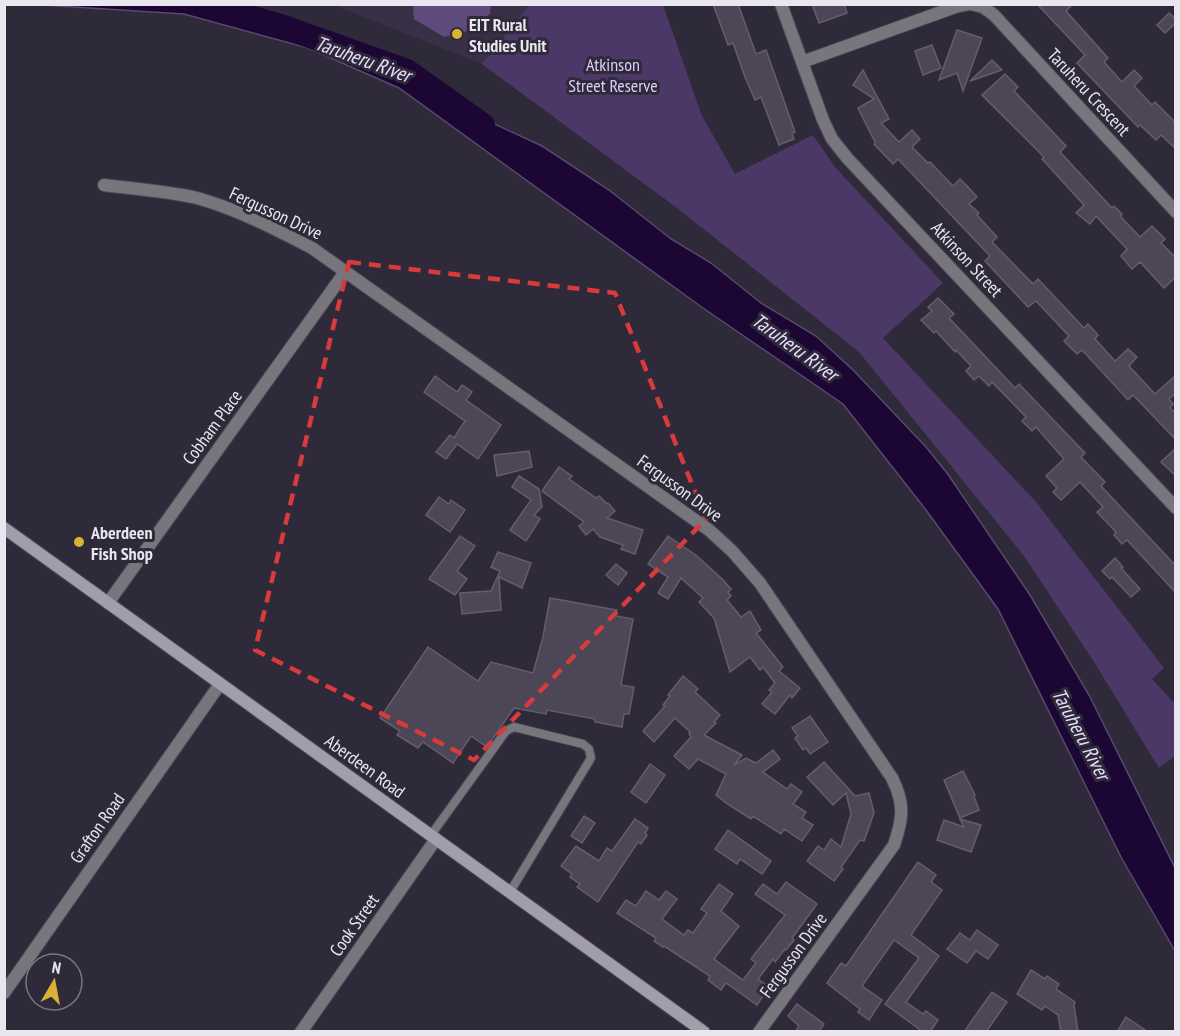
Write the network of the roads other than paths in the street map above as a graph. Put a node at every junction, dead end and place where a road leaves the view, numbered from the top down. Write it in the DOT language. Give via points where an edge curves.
graph roads {
  1 [pos="781,4"];
  2 [pos="969,4"];
  3 [pos="802,62"];
  4 [pos="104,185"];
  5 [pos="1176,212"];
  6 [pos="345,272"];
  7 [pos="1176,508"];
  8 [pos="4,528"];
  9 [pos="108,603"];
  10 [pos="220,684"];
  11 [pos="434,837"];
  12 [pos="510,892"];
  13 [pos="4,993"];
  14 [pos="301,1032"];
  15 [pos="704,1032"];
  16 [pos="759,1032"];
  1 -- 3 [label="street, Atkinson Street"];
  2 -- 3 [label="street, Taruheru Crescent"];
  2 -- 5 [label="street, Taruheru Crescent" via="994,15"];
  3 -- 7 [label="street, Atkinson Street" via="832,139 848,159"];
  4 -- 6 [label="street, Fergusson Drive" via="195,198 232,210 312,248"];
  6 -- 9 [label="street, Cobham Place"];
  6 -- 16 [label="street, Fergusson Drive" via="709,530 732,551 760,583 892,778 903,808 894,845"];
  8 -- 9 [label="street, Aberdeen Road"];
  9 -- 10 [label="street, Aberdeen Road"];
  10 -- 11 [label="street, Aberdeen Road"];
  10 -- 13 [label="street, Grafton Road"];
  11 -- 12 [label="street, Aberdeen Road"];
  11 -- 12 [label="lane" via="506,731 514,727 583,744 591,758"];
  11 -- 14 [label="street, Cook Street"];
  12 -- 15 [label="street, Aberdeen Road"];
}
